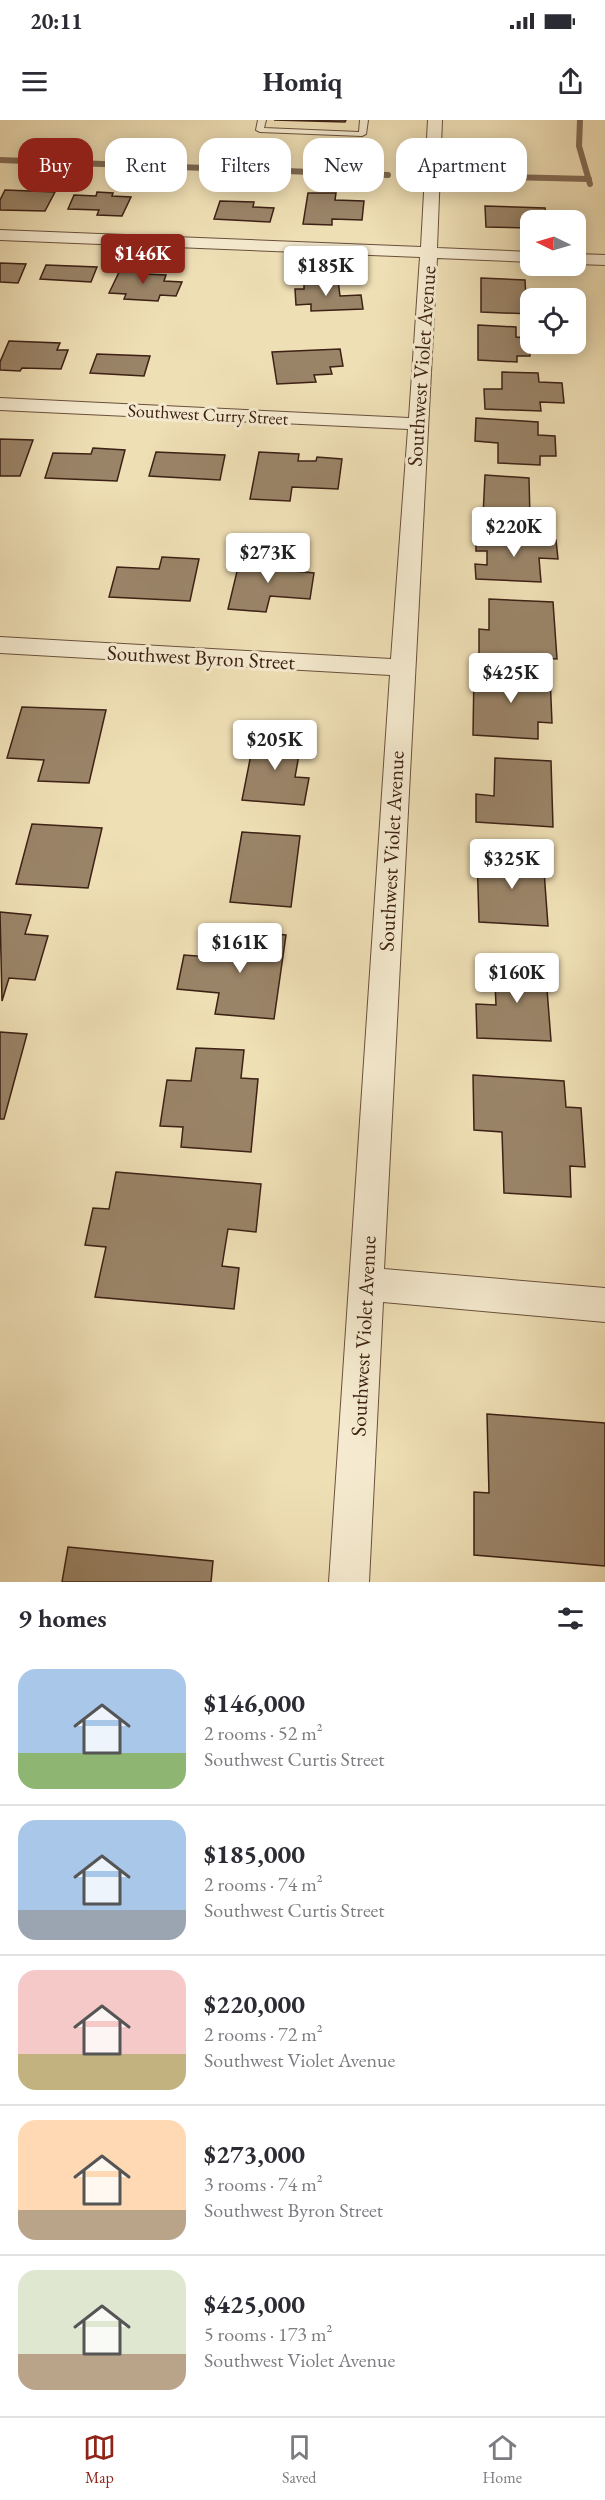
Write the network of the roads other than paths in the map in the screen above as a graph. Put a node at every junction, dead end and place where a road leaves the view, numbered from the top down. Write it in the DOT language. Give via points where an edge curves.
graph roads {
  1 [pos="262,120"];
  2 [pos="364,120"];
  3 [pos="435,120"];
  4 [pos="0,235"];
  5 [pos="429,253"];
  6 [pos="520,257"];
  7 [pos="586,259"];
  8 [pos="605,260"];
  9 [pos="0,404"];
  10 [pos="417,424"];
  11 [pos="0,645"];
  12 [pos="402,669"];
  13 [pos="366,1284"];
  14 [pos="605,1305"];
  15 [pos="349,1582"];
  1 -- 2 [label="lane" via="260,130 362,134"];
  3 -- 5 [label="street, Southwest Violet Avenue"];
  4 -- 5 [label="street"];
  5 -- 6 [label="street"];
  5 -- 10 [label="street, Southwest Violet Avenue"];
  7 -- 8 [label="street"];
  9 -- 10 [label="street, Southwest Curry Street"];
  10 -- 12 [label="street, Southwest Violet Avenue"];
  11 -- 12 [label="street, Southwest Byron Street"];
  12 -- 13 [label="street, Southwest Violet Avenue"];
  13 -- 14 [label="street"];
  13 -- 15 [label="street, Southwest Violet Avenue"];
}
